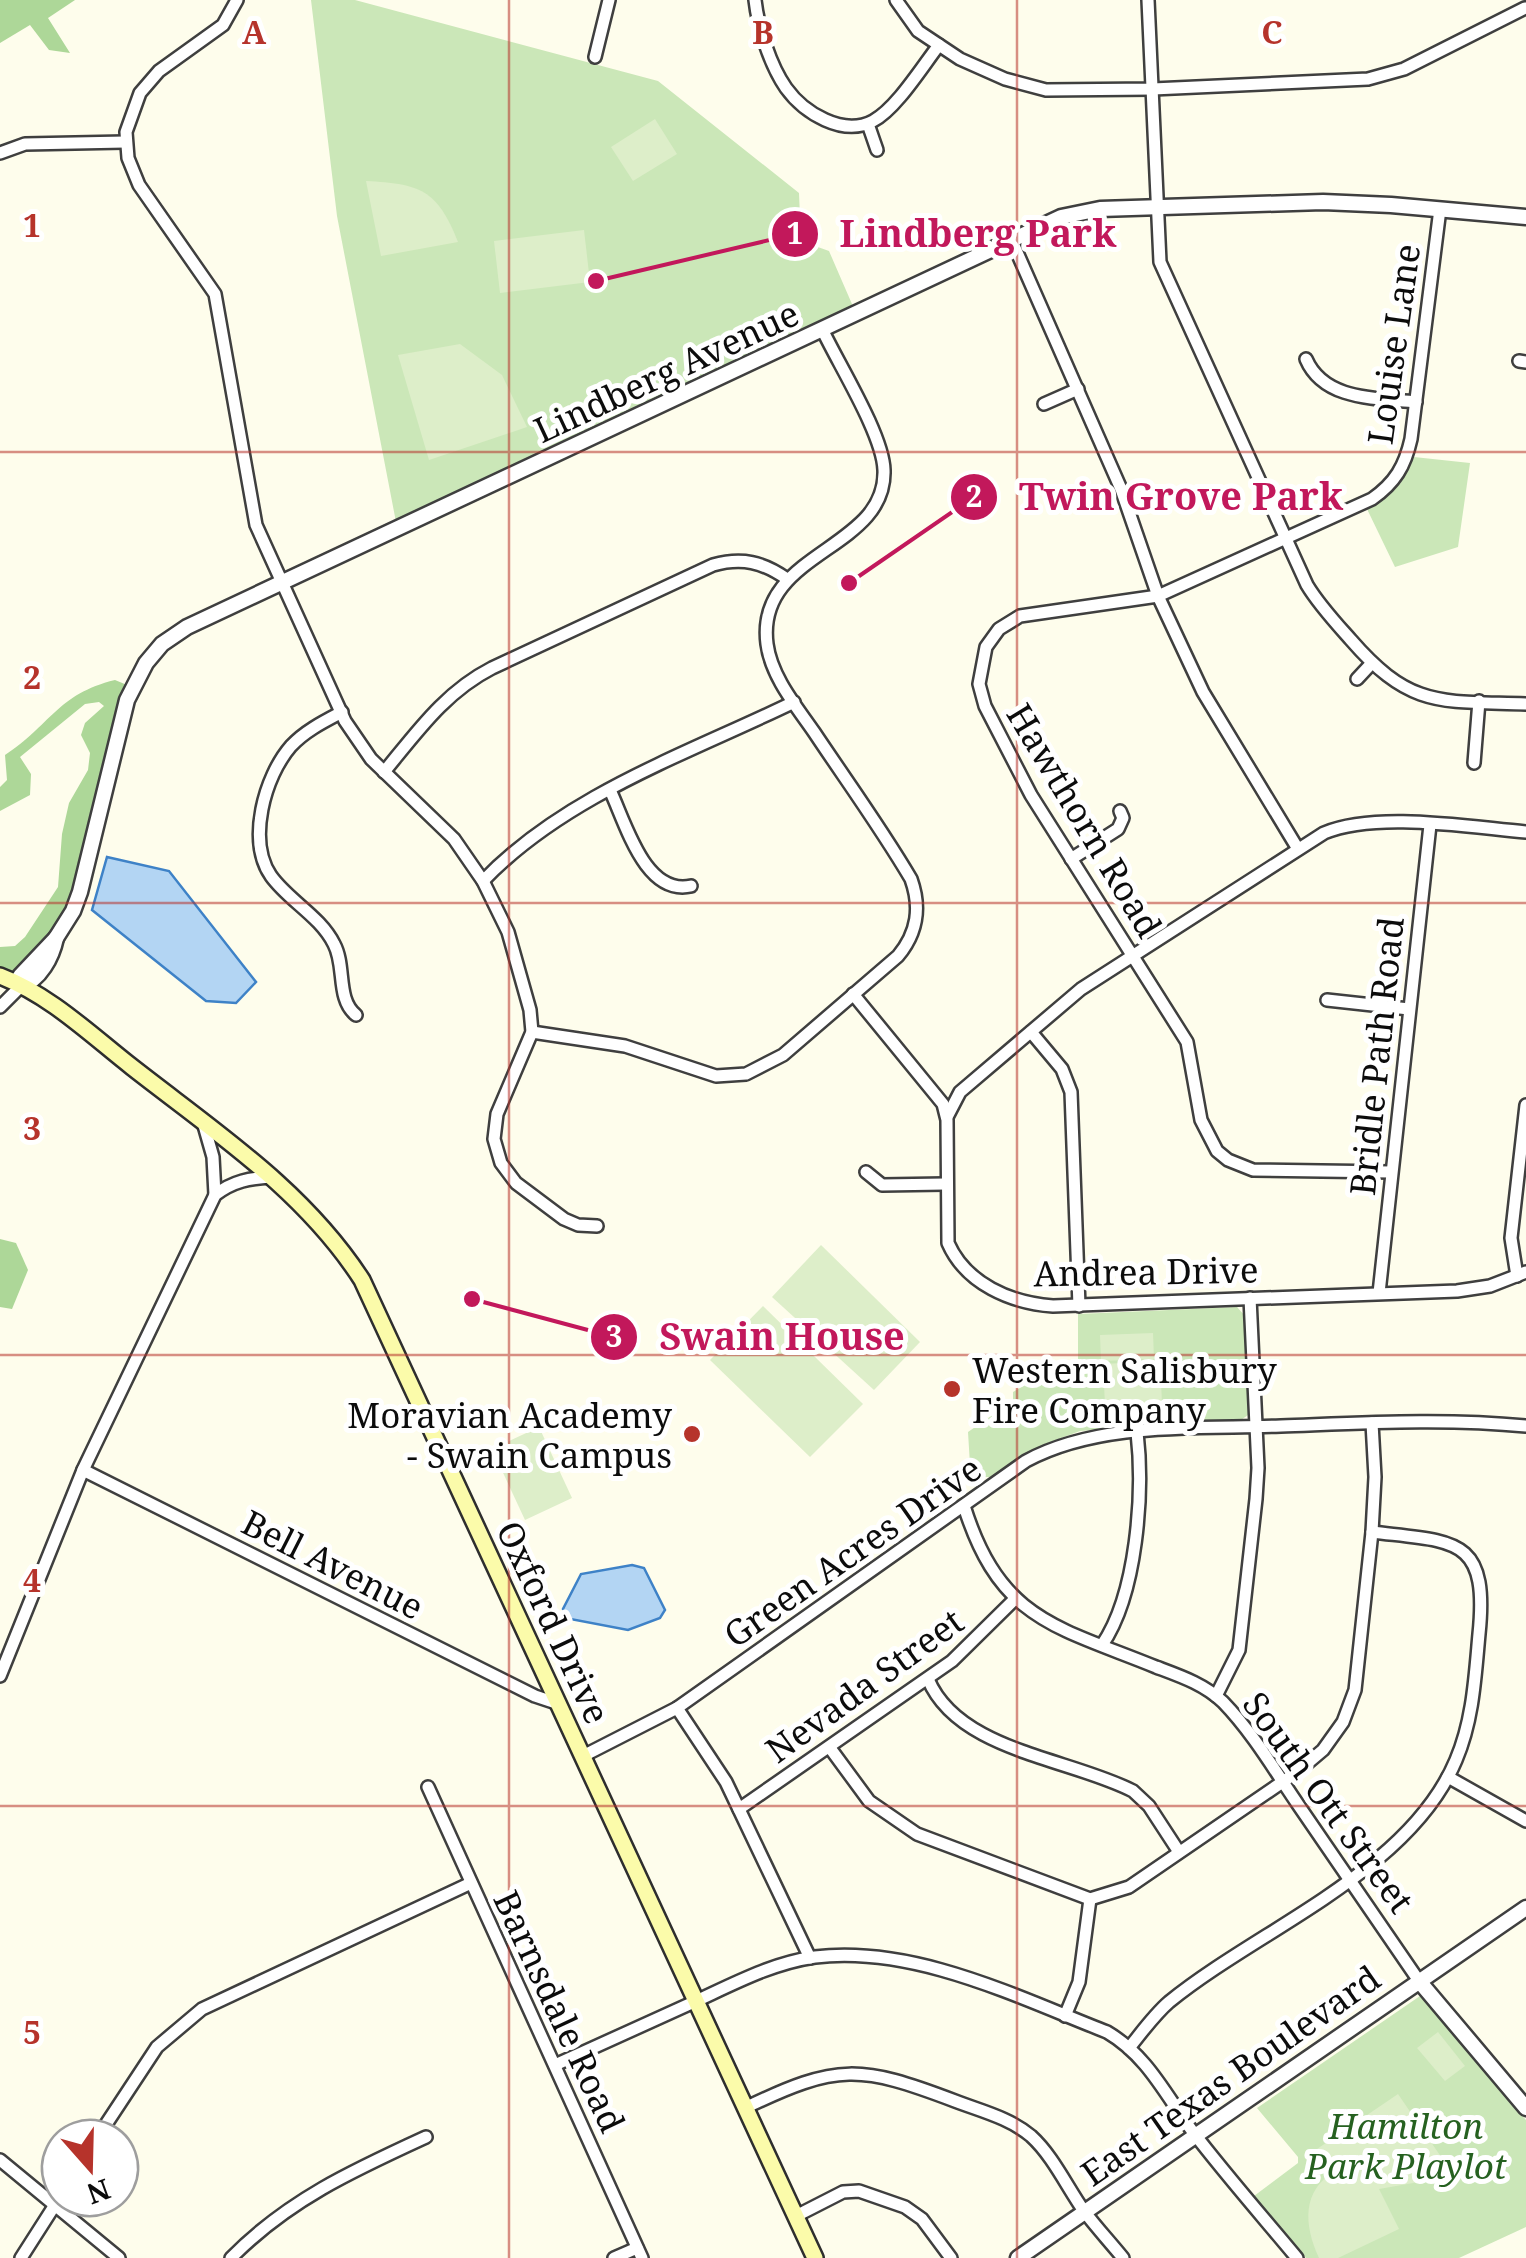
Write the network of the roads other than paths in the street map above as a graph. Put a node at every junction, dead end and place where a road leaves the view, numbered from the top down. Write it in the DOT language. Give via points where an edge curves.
graph roads {
  1 [pos="237,0"];
  2 [pos="755,0"];
  3 [pos="896,0"];
  4 [pos="1148,0"];
  5 [pos="1522,0"];
  6 [pos="605,1"];
  7 [pos="1526,9"];
  8 [pos="939,45"];
  9 [pos="595,57"];
  10 [pos="1153,89"];
  11 [pos="868,124"];
  12 [pos="125,142"];
  13 [pos="877,150"];
  14 [pos="0,153"];
  15 [pos="1155,207"];
  16 [pos="1440,209"];
  17 [pos="1526,217"];
  18 [pos="1012,241"];
  19 [pos="823,331"];
  20 [pos="1306,359"];
  21 [pos="1078,389"];
  22 [pos="1416,402"];
  23 [pos="1044,404"];
  24 [pos="1286,538"];
  25 [pos="787,580"];
  26 [pos="283,582"];
  27 [pos="1158,596"];
  28 [pos="1372,664"];
  29 [pos="1357,678"];
  30 [pos="1478,701"];
  31 [pos="794,702"];
  32 [pos="1526,704"];
  33 [pos="342,712"];
  34 [pos="1474,763"];
  35 [pos="384,772"];
  36 [pos="610,790"];
  37 [pos="1120,811"];
  38 [pos="1430,825"];
  39 [pos="1526,832"];
  40 [pos="1298,849"];
  41 [pos="1071,859"];
  42 [pos="484,881"];
  43 [pos="691,886"];
  44 [pos="1132,955"];
  45 [pos="0,976"];
  46 [pos="21,986"];
  47 [pos="853,994"];
  48 [pos="1327,1000"];
  49 [pos="0,1007"];
  50 [pos="1409,1009"];
  51 [pos="356,1016"];
  52 [pos="532,1032"];
  53 [pos="1032,1032"];
  54 [pos="1526,1105"];
  55 [pos="947,1120"];
  56 [pos="203,1122"];
  57 [pos="866,1172"];
  58 [pos="1391,1172"];
  59 [pos="272,1176"];
  60 [pos="945,1184"];
  61 [pos="215,1195"];
  62 [pos="598,1226"];
  63 [pos="1521,1274"];
  64 [pos="1379,1293"];
  65 [pos="1250,1298"];
  66 [pos="1079,1306"];
  67 [pos="1372,1423"];
  68 [pos="1526,1426"];
  69 [pos="1255,1427"];
  70 [pos="1137,1432"];
  71 [pos="84,1470"];
  72 [pos="964,1506"];
  73 [pos="1372,1532"];
  74 [pos="1015,1599"];
  75 [pos="1102,1644"];
  76 [pos="0,1676"];
  77 [pos="928,1679"];
  78 [pos="1216,1696"];
  79 [pos="559,1704"];
  80 [pos="677,1708"];
  81 [pos="830,1748"];
  82 [pos="583,1756"];
  83 [pos="1448,1777"];
  84 [pos="1283,1782"];
  85 [pos="428,1787"];
  86 [pos="739,1809"];
  87 [pos="1526,1821"];
  88 [pos="1179,1852"];
  89 [pos="1350,1879"];
  90 [pos="471,1883"];
  91 [pos="1090,1899"];
  92 [pos="1526,1908"];
  93 [pos="810,1958"];
  94 [pos="1419,1981"];
  95 [pos="695,2001"];
  96 [pos="1065,2016"];
  97 [pos="1129,2048"];
  98 [pos="555,2066"];
  99 [pos="745,2108"];
  100 [pos="1526,2108"];
  101 [pos="111,2118"];
  102 [pos="1196,2136"];
  103 [pos="426,2137"];
  104 [pos="0,2160"];
  105 [pos="40,2189"];
  106 [pos="1085,2212"];
  107 [pos="796,2216"];
  108 [pos="47,2218"];
  109 [pos="75,2218"];
  110 [pos="639,2253"];
  111 [pos="21,2258"];
  112 [pos="119,2258"];
  113 [pos="231,2258"];
  114 [pos="614,2258"];
  115 [pos="815,2258"];
  116 [pos="951,2258"];
  117 [pos="1018,2258"];
  118 [pos="1123,2258"];
  119 [pos="1297,2258"];
  1 -- 12 [label="street" via="223,25 148,82 134,104"];
  2 -- 11 [label="street" via="778,75 792,95 829,122"];
  3 -- 8 [label="street" via="908,21"];
  4 -- 10 [label="street"];
  5 -- 7 [label="street"];
  6 -- 9 [label="street"];
  7 -- 10 [label="street" via="1368,80"];
  8 -- 10 [label="street" via="982,70 1030,86"];
  8 -- 11 [label="street" via="886,113"];
  10 -- 15 [label="street"];
  11 -- 13 [label="street"];
  12 -- 14 [label="street" via="25,144"];
  12 -- 26 [label="street" via="139,185 215,294 251,507"];
  15 -- 16 [label="street, Lindberg Avenue" via="1346,202"];
  15 -- 18 [label="street, Lindberg Avenue" via="1078,213"];
  15 -- 24 [label="street" via="1164,276"];
  16 -- 17 [label="street, Lindberg Avenue"];
  16 -- 22 [label="street, Louise Lane"];
  18 -- 19 [label="street, Lindberg Avenue"];
  18 -- 21 [label="street"];
  19 -- 25 [label="street" via="878,445 883,481 868,515"];
  19 -- 26 [label="street, Lindberg Avenue"];
  20 -- 22 [label="street" via="1330,387"];
  21 -- 23 [label="street"];
  21 -- 27 [label="street"];
  22 -- 24 [label="street, Louise Lane" via="1408,454 1394,481 1372,499"];
  24 -- 27 [label="street, Hawthorn Road"];
  24 -- 28 [label="street" via="1312,593"];
  25 -- 31 [label="street" via="772,603 767,644"];
  25 -- 35 [label="street" via="750,561 713,565 492,668 438,706"];
  26 -- 33 [label="street"];
  26 -- 46 [label="street, Lindberg Avenue" via="187,626 146,662 127,700 73,912 32,982"];
  27 -- 40 [label="street" via="1213,712"];
  27 -- 41 [label="street, Hawthorn Road" via="1020,616 999,630 982,658 985,706"];
  28 -- 29 [label="street"];
  28 -- 30 [label="street" via="1420,695"];
  30 -- 32 [label="street"];
  30 -- 34 [label="street"];
  31 -- 36 [label="street"];
  31 -- 47 [label="street" via="916,892 915,926 905,947"];
  33 -- 35 [label="street"];
  33 -- 51 [label="street" via="302,735 283,756 269,785 259,838 270,874 332,940 347,1006"];
  35 -- 42 [label="street" via="446,829"];
  36 -- 42 [label="street" via="536,833"];
  36 -- 43 [label="street" via="650,873 672,887"];
  37 -- 41 [label="street" via="1118,829"];
  38 -- 39 [label="street"];
  38 -- 40 [label="street" via="1349,824"];
  38 -- 50 [label="street, Bridle Path Road"];
  40 -- 44 [label="street"];
  41 -- 44 [label="street, Hawthorn Road"];
  42 -- 52 [label="street" via="514,950"];
  44 -- 53 [label="street"];
  44 -- 58 [label="street, Hawthorn Road" via="1187,1042 1205,1132 1228,1160 1264,1172"];
  45 -- 46 [label="main road, Oxford Drive"];
  46 -- 49 [label="street, Lindberg Avenue"];
  46 -- 56 [label="main road, Oxford Drive"];
  47 -- 52 [label="street" via="774,1062 731,1076 701,1073 607,1042"];
  47 -- 55 [label="street" via="938,1095"];
  48 -- 50 [label="street"];
  50 -- 58 [label="street, Bridle Path Road"];
  52 -- 62 [label="street" via="496,1114 497,1153 516,1183 564,1219"];
  53 -- 55 [label="street" via="960,1092"];
  53 -- 66 [label="street" via="1071,1092"];
  54 -- 63 [label="street" via="1511,1238"];
  55 -- 60 [label="street, Andrea Drive"];
  56 -- 59 [label="main road, Oxford Drive"];
  56 -- 61 [label="street"];
  57 -- 60 [label="street" via="882,1184"];
  58 -- 64 [label="street, Bridle Path Road"];
  59 -- 61 [label="street" via="244,1179"];
  59 -- 79 [label="main road, Oxford Drive" via="334,1238 374,1302"];
  60 -- 66 [label="street, Andrea Drive" via="948,1243 973,1276 1018,1301"];
  61 -- 71 [label="street"];
  63 -- 64 [label="street, Andrea Drive" via="1474,1289"];
  64 -- 65 [label="street, Andrea Drive"];
  65 -- 66 [label="street, Andrea Drive"];
  65 -- 69 [label="street"];
  67 -- 68 [label="street, Green Acres Drive"];
  67 -- 69 [label="street, Green Acres Drive"];
  67 -- 73 [label="street"];
  69 -- 70 [label="street, Green Acres Drive"];
  69 -- 78 [label="street" via="1256,1499 1243,1631"];
  70 -- 72 [label="street, Green Acres Drive" via="1048,1449"];
  70 -- 75 [label="street" via="1129,1580"];
  71 -- 76 [label="street"];
  71 -- 79 [label="street, Bell Avenue"];
  72 -- 74 [label="street, South Ott Street" via="985,1560"];
  72 -- 80 [label="street, Green Acres Drive"];
  73 -- 83 [label="street" via="1450,1544 1474,1565 1482,1583 1473,1704"];
  73 -- 84 [label="street" via="1350,1707 1323,1750"];
  74 -- 75 [label="street, South Ott Street" via="1046,1622"];
  74 -- 77 [label="street, Nevada Street"];
  75 -- 78 [label="street, South Ott Street"];
  77 -- 81 [label="street, Nevada Street"];
  77 -- 88 [label="street" via="950,1713 976,1732 1133,1791"];
  78 -- 84 [label="street, South Ott Street"];
  79 -- 82 [label="main road, Oxford Drive"];
  80 -- 82 [label="street, Green Acres Drive"];
  80 -- 86 [label="street"];
  81 -- 86 [label="street, Nevada Street"];
  81 -- 91 [label="street" via="860,1792 903,1826"];
  82 -- 95 [label="main road, Oxford Drive"];
  83 -- 87 [label="street"];
  83 -- 89 [label="street" via="1415,1826"];
  84 -- 88 [label="street"];
  84 -- 89 [label="street, South Ott Street"];
  85 -- 90 [label="street, Barnsdale Road"];
  86 -- 93 [label="street"];
  88 -- 91 [label="street" via="1118,1893"];
  89 -- 94 [label="street, South Ott Street"];
  89 -- 97 [label="street" via="1167,2004"];
  90 -- 98 [label="street, Barnsdale Road"];
  90 -- 101 [label="street" via="202,2009 157,2048"];
  91 -- 96 [label="street" via="1082,1968"];
  92 -- 94 [label="street, East Texas Boulevard"];
  93 -- 95 [label="street"];
  93 -- 96 [label="street" via="909,1962"];
  94 -- 100 [label="street, South Ott Street"];
  94 -- 102 [label="street, East Texas Boulevard"];
  95 -- 98 [label="street"];
  95 -- 99 [label="main road, Oxford Drive"];
  96 -- 97 [label="street"];
  97 -- 102 [label="street"];
  98 -- 110 [label="street, Barnsdale Road"];
  99 -- 106 [label="street" via="824,2076 894,2078 1019,2127"];
  99 -- 107 [label="main road, Oxford Drive"];
  102 -- 106 [label="street, East Texas Boulevard"];
  102 -- 119 [label="street"];
  103 -- 113 [label="street" via="307,2195"];
  104 -- 105 [label="street"];
  106 -- 117 [label="street, East Texas Boulevard"];
  106 -- 118 [label="street"];
  107 -- 115 [label="main road, Oxford Drive"];
  107 -- 116 [label="street" via="859,2191 910,2210"];
  108 -- 111 [label="street"];
  109 -- 112 [label="street"];
  110 -- 114 [label="street"];
}
